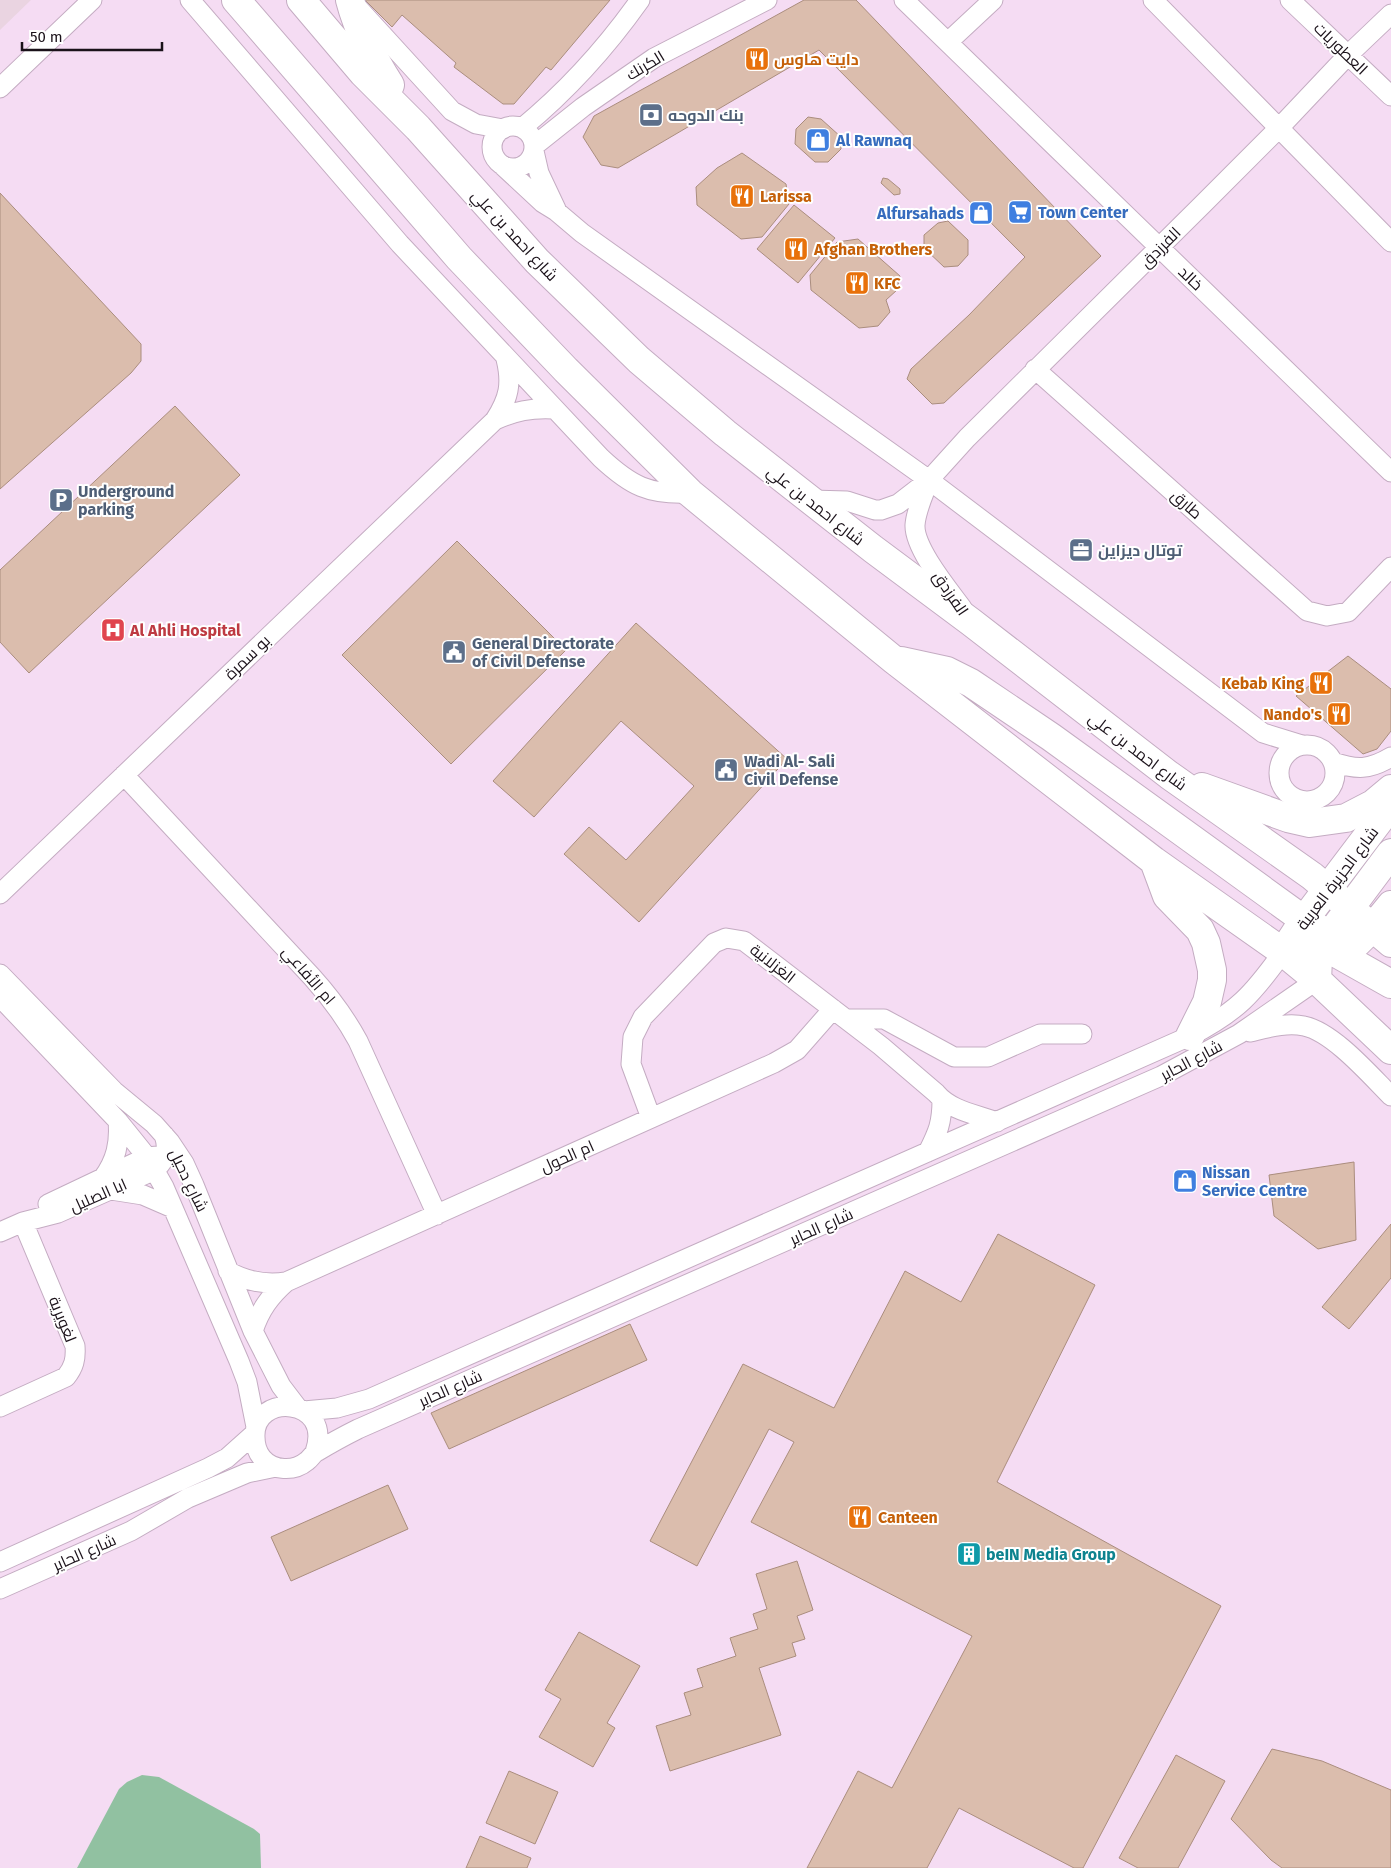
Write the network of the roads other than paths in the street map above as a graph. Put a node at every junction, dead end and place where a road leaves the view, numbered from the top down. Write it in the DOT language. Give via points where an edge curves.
graph roads {
  1 [pos="92,0"];
  2 [pos="190,0"];
  3 [pos="236,0"];
  4 [pos="301,0"];
  5 [pos="350,0"];
  6 [pos="640,0"];
  7 [pos="904,0"];
  8 [pos="993,0"];
  9 [pos="1153,0"];
  10 [pos="1290,0"];
  11 [pos="755,2"];
  12 [pos="1391,14"];
  13 [pos="948,42"];
  14 [pos="1348,55"];
  15 [pos="0,88"];
  16 [pos="1391,96"];
  17 [pos="418,128"];
  18 [pos="522,128"];
  19 [pos="1279,128"];
  20 [pos="503,129"];
  21 [pos="534,149"];
  22 [pos="501,164"];
  23 [pos="556,211"];
  24 [pos="1391,242"];
  25 [pos="1159,248"];
  26 [pos="506,359"];
  27 [pos="1035,369"];
  28 [pos="553,409"];
  29 [pos="495,420"];
  30 [pos="1391,472"];
  31 [pos="929,480"];
  32 [pos="690,493"];
  33 [pos="811,500"];
  34 [pos="1391,567"];
  35 [pos="971,622"];
  36 [pos="894,660"];
  37 [pos="1263,733"];
  38 [pos="1302,745"];
  39 [pos="1391,757"];
  40 [pos="1332,762"];
  41 [pos="1281,763"];
  42 [pos="124,775"];
  43 [pos="1168,776"];
  44 [pos="1391,789"];
  45 [pos="1391,805"];
  46 [pos="1391,853"];
  47 [pos="1154,861"];
  48 [pos="1327,889"];
  49 [pos="1,895"];
  50 [pos="1391,905"];
  51 [pos="1350,908"];
  52 [pos="1304,920"];
  53 [pos="1382,935"];
  54 [pos="1331,947"];
  55 [pos="1284,952"];
  56 [pos="0,964"];
  57 [pos="1317,980"];
  58 [pos="3,984"];
  59 [pos="1391,984"];
  60 [pos="840,1014"];
  61 [pos="1082,1034"];
  62 [pos="1239,1034"];
  63 [pos="1190,1036"];
  64 [pos="1391,1050"];
  65 [pos="1391,1096"];
  66 [pos="942,1100"];
  67 [pos="651,1118"];
  68 [pos="118,1121"];
  69 [pos="997,1122"];
  70 [pos="164,1135"];
  71 [pos="928,1152"];
  72 [pos="156,1161"];
  73 [pos="184,1163"];
  74 [pos="107,1184"];
  75 [pos="173,1208"];
  76 [pos="437,1215"];
  77 [pos="23,1222"];
  78 [pos="0,1232"];
  79 [pos="228,1271"];
  80 [pos="286,1282"];
  81 [pos="254,1331"];
  82 [pos="0,1407"];
  83 [pos="301,1409"];
  84 [pos="256,1430"];
  85 [pos="315,1452"];
  86 [pos="276,1467"];
  87 [pos="0,1562"];
  88 [pos="0,1589"];
  1 -- 15 [label="street"];
  2 -- 26 [label="street" via="400,244"];
  3 -- 32 [label="main road" via="458,258"];
  4 -- 17 [label="main road, شارع احمد بن علي" via="363,73"];
  5 -- 17 [label="main road" via="374,58"];
  5 -- 20 [label="street" via="452,111 476,124"];
  6 -- 18 [label="street" via="571,85"];
  7 -- 13 [label="street, خالد"];
  8 -- 13 [label="street"];
  9 -- 19 [label="street"];
  10 -- 14 [label="street, العطوريات"];
  11 -- 21 [label="street, الكرنك" via="654,58 583,106"];
  12 -- 14 [label="street, الفرزدق"];
  13 -- 25 [label="street, خالد"];
  14 -- 16 [label="street, العطوريات"];
  14 -- 19 [label="street, الفرزدق"];
  17 -- 33 [label="main road, شارع احمد بن علي" via="536,261 639,360"];
  18 -- 20 [label="street"];
  18 -- 21 [label="street" via="530,136"];
  19 -- 24 [label="street"];
  19 -- 25 [label="street, الفرزدق"];
  20 -- 22 [label="street" via="492,146"];
  21 -- 22 [label="street" via="524,166 512,168"];
  21 -- 23 [label="street" via="539,173"];
  22 -- 23 [label="street"];
  23 -- 31 [label="street" via="582,233"];
  25 -- 27 [label="street, الفرزدق"];
  25 -- 30 [label="street, خالد"];
  26 -- 28 [label="street"];
  26 -- 29 [label="street, بو سمرة" via="510,374 509,391"];
  27 -- 31 [label="street, الفرزدق"];
  27 -- 34 [label="street, طارق" via="1308,611 1327,616 1348,612"];
  28 -- 29 [label="street, بو سمرة" via="533,408"];
  28 -- 32 [label="street" via="601,458 629,481 656,492"];
  29 -- 42 [label="street, بو سمرة"];
  31 -- 33 [label="street, الفرزدق" via="898,504 881,510 847,501"];
  31 -- 35 [label="street, الفرزدق" via="916,518 916,534 925,554"];
  31 -- 37 [label="street"];
  32 -- 36 [label="main road"];
  33 -- 35 [label="main road, شارع احمد بن علي"];
  35 -- 43 [label="main road, شارع احمد بن علي"];
  36 -- 47 [label="main road"];
  36 -- 52 [label="main road" via="947,671 971,683"];
  37 -- 38 [label="street"];
  37 -- 41 [label="street"];
  38 -- 40 [label="street" via="1319,748"];
  38 -- 41 [label="street" via="1285,755"];
  39 -- 40 [label="street" via="1363,768"];
  40 -- 41 [label="street" via="1334,777 1327,792 1304,801 1288,794 1283,787"];
  42 -- 49 [label="street, بو سمرة"];
  42 -- 76 [label="street, ام الأفاعي" via="340,1011 358,1041"];
  43 -- 44 [label="main road" via="1310,823 1346,818 1373,804"];
  43 -- 48 [label="main road, شارع احمد بن علي"];
  45 -- 48 [label="main road, شارع الجزيرة العربية"];
  46 -- 51 [label="main road"];
  47 -- 55 [label="main road"];
  47 -- 63 [label="main road" via="1167,896 1200,930 1212,970 1207,1002"];
  48 -- 51 [label="main road, شارع احمد بن علي"];
  48 -- 52 [label="main road, شارع الجزيرة العربية"];
  50 -- 53 [label="main road"];
  51 -- 53 [label="main road, شارع احمد بن علي"];
  51 -- 54 [label="main road"];
  52 -- 54 [label="main road"];
  52 -- 55 [label="main road, شارع الجزيرة العربية"];
  53 -- 54 [label="main road" via="1338,938"];
  54 -- 55 [label="main road"];
  54 -- 57 [label="main road" via="1318,959"];
  54 -- 59 [label="main road"];
  55 -- 57 [label="main road"];
  55 -- 63 [label="street, شارع الحاير" via="1247,998 1212,1025"];
  56 -- 58 [label="street"];
  57 -- 62 [label="street, شارع الحاير"];
  57 -- 64 [label="main road"];
  58 -- 68 [label="street, شارع دحيل"];
  58 -- 70 [label="street, شارع دحيل"];
  60 -- 61 [label="street" via="884,1020 954,1058 988,1057 1040,1034"];
  60 -- 66 [label="street, الغزلانية"];
  60 -- 67 [label="street, ام الحول" via="786,1057"];
  60 -- 67 [label="street, الغزلانية" via="744,941 726,938 714,943 643,1017 633,1037 631,1064"];
  62 -- 65 [label="street" via="1278,1026 1303,1025 1316,1030 1337,1044"];
  62 -- 85 [label="street, شارع الحاير" via="1121,1095 358,1429"];
  63 -- 69 [label="street, شارع الحاير"];
  66 -- 69 [label="street, الغزلانية" via="955,1108"];
  66 -- 71 [label="street" via="942,1118"];
  67 -- 76 [label="street, ام الحول"];
  68 -- 72 [label="street, شارع دحيل"];
  68 -- 74 [label="street" via="118,1145"];
  69 -- 71 [label="street, شارع الحاير"];
  70 -- 72 [label="street" via="166,1142"];
  70 -- 73 [label="street, شارع دحيل"];
  71 -- 83 [label="street, شارع الحاير" via="369,1399 337,1408"];
  72 -- 73 [label="street"];
  72 -- 74 [label="street, ابا الصليل"];
  72 -- 75 [label="street, شارع دحيل"];
  73 -- 79 [label="street, شارع دحيل"];
  74 -- 75 [label="street"];
  74 -- 77 [label="street, ابا الصليل" via="58,1213"];
  75 -- 84 [label="street, شارع دحيل" via="247,1382"];
  76 -- 80 [label="street, ام الحول"];
  77 -- 78 [label="street, ابا الصليل"];
  77 -- 82 [label="street, لغويرية" via="75,1346 76,1357 66,1378"];
  79 -- 80 [label="street, ام الحول" via="250,1281"];
  79 -- 81 [label="street, شارع دحيل"];
  80 -- 81 [label="street, ام الحول" via="259,1314"];
  81 -- 83 [label="street, شارع دحيل" via="281,1386"];
  83 -- 84 [label="street" via="287,1406 268,1411"];
  83 -- 85 [label="street" via="316,1425 318,1443"];
  84 -- 86 [label="street" via="258,1452"];
  84 -- 87 [label="street, شارع الحاير" via="227,1458 208,1468"];
  85 -- 86 [label="street" via="300,1466"];
  86 -- 88 [label="street, شارع الحاير" via="247,1473 188,1498 131,1531"];
}
